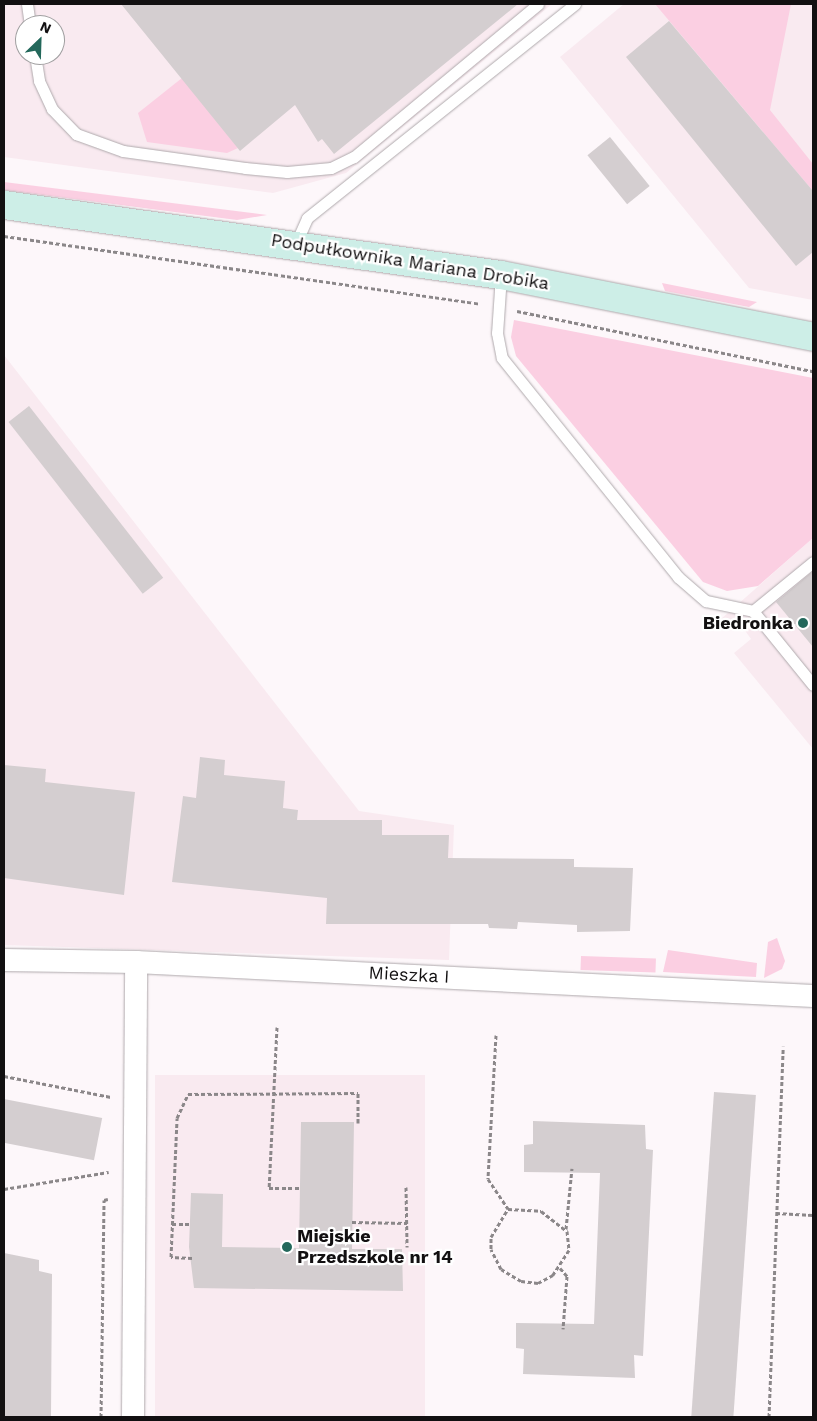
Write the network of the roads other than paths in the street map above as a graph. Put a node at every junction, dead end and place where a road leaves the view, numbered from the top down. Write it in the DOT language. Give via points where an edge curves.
graph roads {
  1 [pos="538,4"];
  2 [pos="575,4"];
  3 [pos="36,65"];
  4 [pos="4,205"];
  5 [pos="296,242"];
  6 [pos="501,275"];
  7 [pos="813,337"];
  8 [pos="813,562"];
  9 [pos="753,610"];
  10 [pos="813,686"];
  11 [pos="4,960"];
  12 [pos="136,962"];
  13 [pos="813,996"];
  14 [pos="133,1417"];
  1 -- 3 [label="lane" via="354,157 322,169 287,172 132,152 76,134 52,109 38,81"];
  2 -- 5 [label="lane" via="307,218"];
  4 -- 5 [label="main road, Podpułkownika Mariana Drobika"];
  5 -- 6 [label="main road, Podpułkownika Mariana Drobika"];
  6 -- 7 [label="main road, Podpułkownika Mariana Drobika"];
  6 -- 9 [label="lane" via="497,332 502,358 678,577 706,601"];
  8 -- 9 [label="lane"];
  9 -- 10 [label="lane"];
  11 -- 12 [label="street, Mieszka I"];
  12 -- 13 [label="street, Mieszka I"];
  12 -- 14 [label="street"];
}
